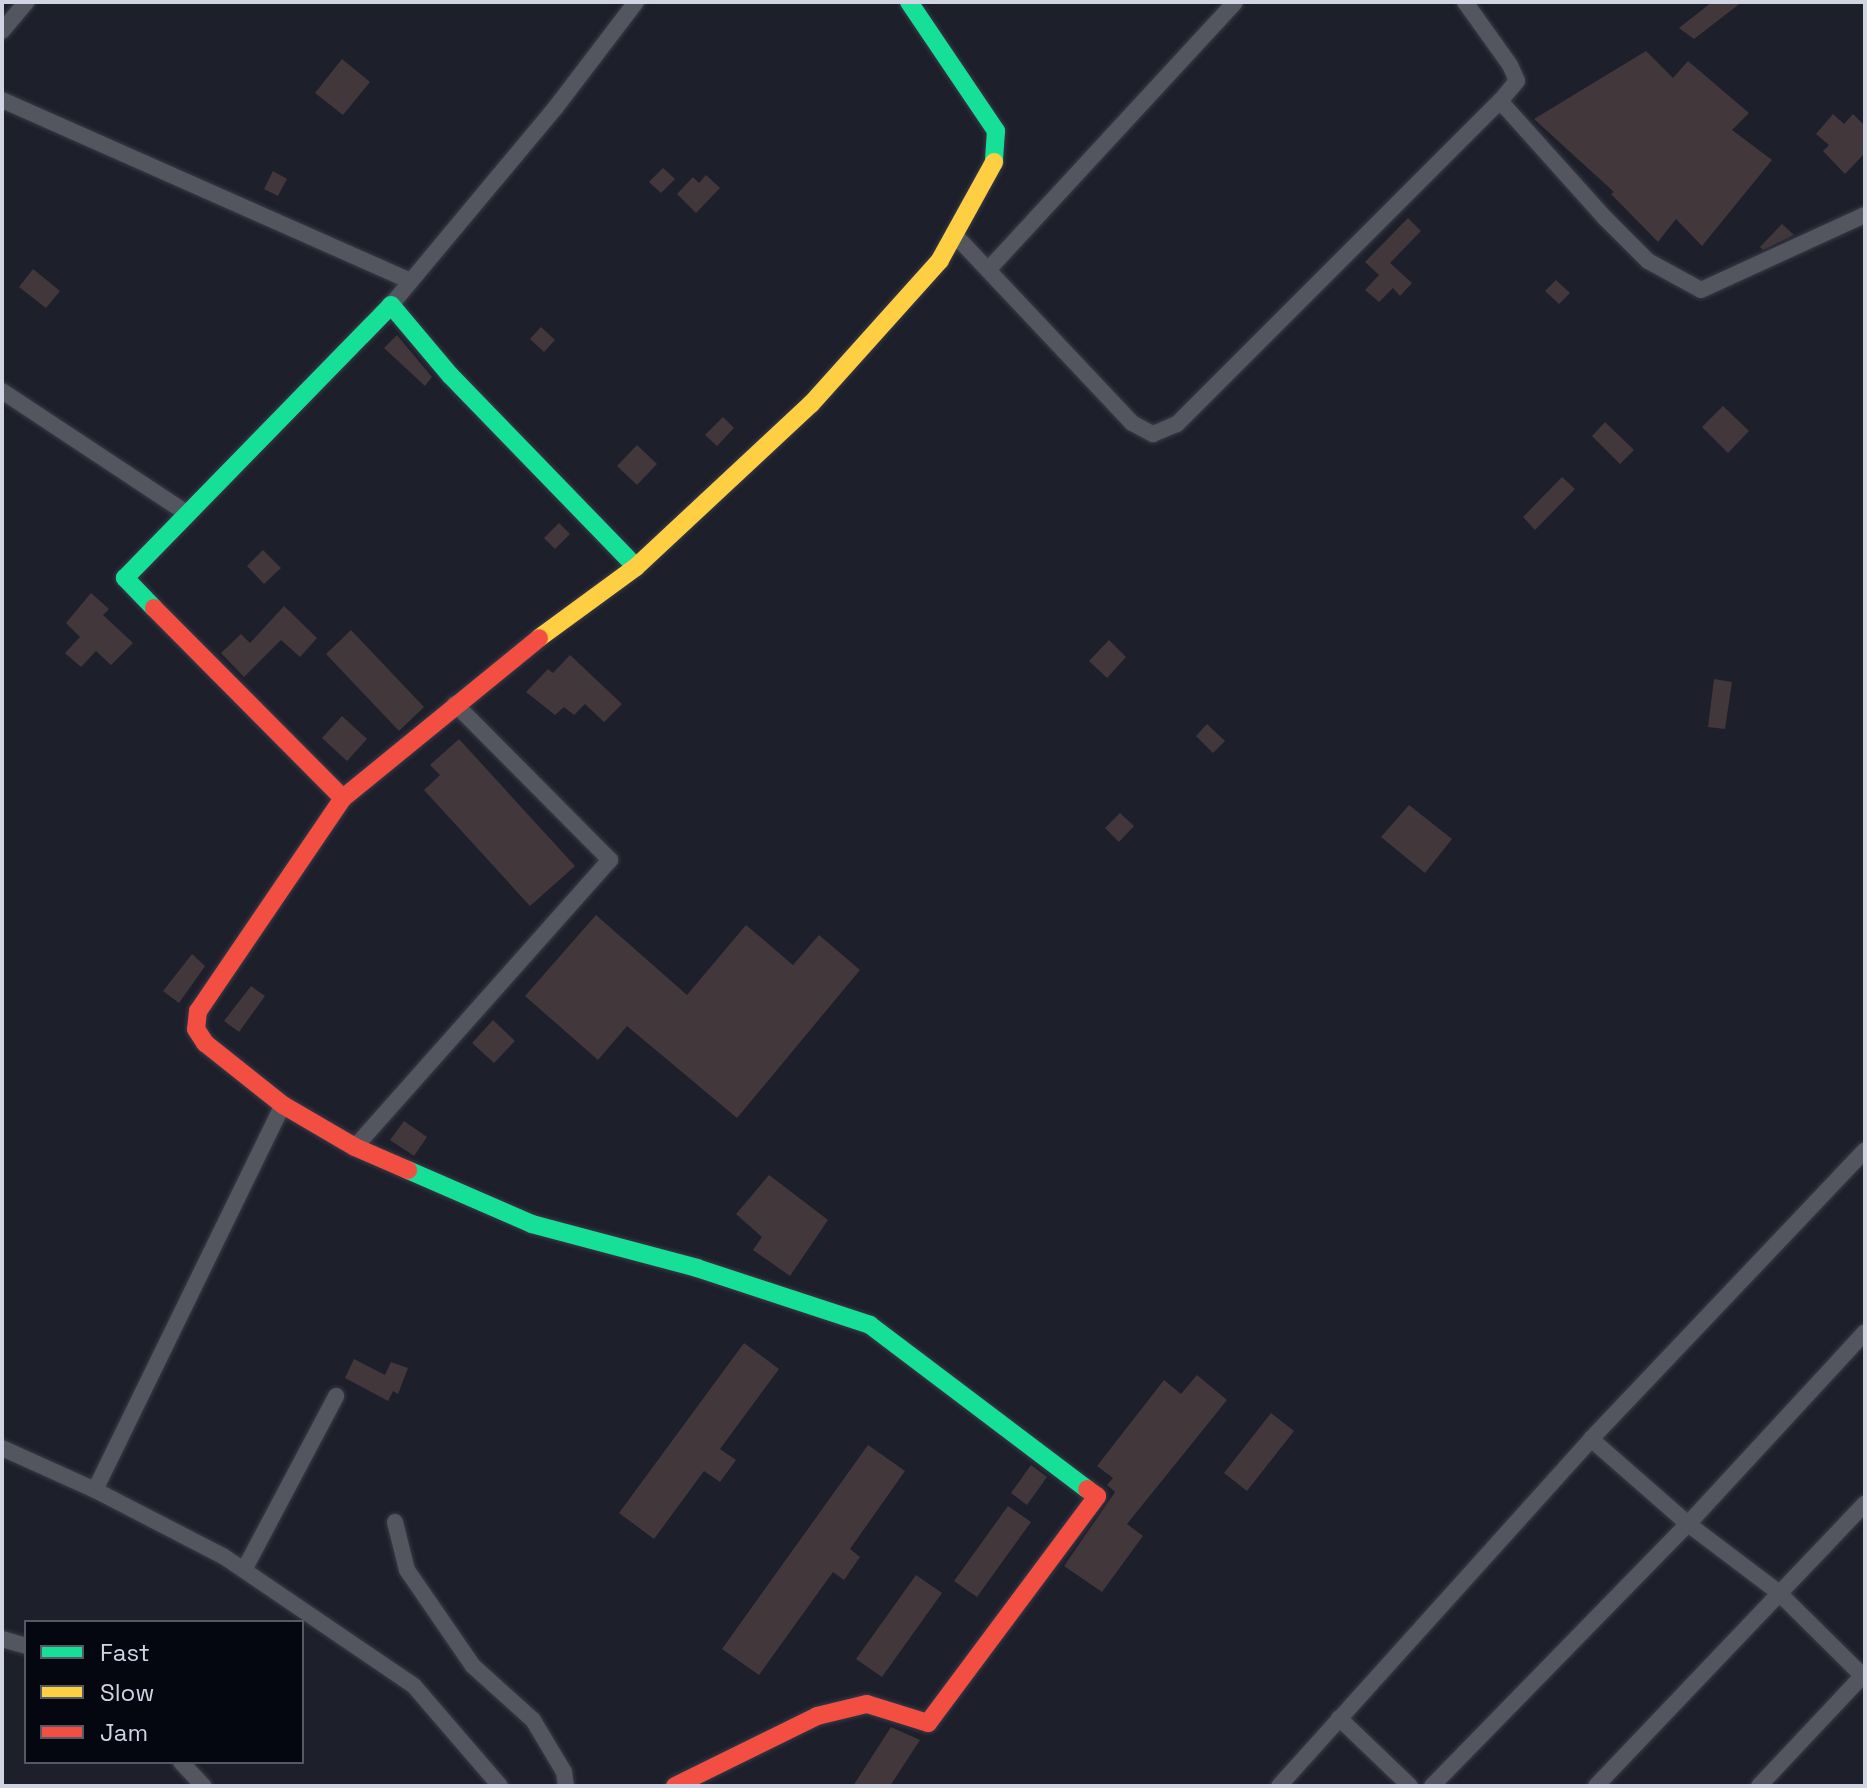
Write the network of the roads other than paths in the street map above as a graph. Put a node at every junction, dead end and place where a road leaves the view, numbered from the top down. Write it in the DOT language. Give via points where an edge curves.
graph roads {
  1 [pos="26,2"];
  2 [pos="636,2"];
  3 [pos="909,2"];
  4 [pos="1235,2"];
  5 [pos="1465,2"];
  6 [pos="2,31"];
  7 [pos="2,100"];
  8 [pos="1500,101"];
  9 [pos="1865,215"];
  10 [pos="954,234"];
  11 [pos="988,270"];
  12 [pos="411,281"];
  13 [pos="391,305"];
  14 [pos="2,391"];
  15 [pos="188,514"];
  16 [pos="636,567"];
  17 [pos="455,704"];
  18 [pos="343,798"];
  19 [pos="283,1105"];
  20 [pos="355,1147"];
  21 [pos="1865,1151"];
  22 [pos="1865,1332"];
  23 [pos="336,1396"];
  24 [pos="1591,1439"];
  25 [pos="2,1448"];
  26 [pos="95,1490"];
  27 [pos="1865,1504"];
  28 [pos="395,1522"];
  29 [pos="1688,1524"];
  30 [pos="244,1570"];
  31 [pos="1778,1592"];
  32 [pos="2,1639"];
  33 [pos="24,1645"];
  34 [pos="1864,1676"];
  35 [pos="1339,1718"];
  36 [pos="183,1764"];
  37 [pos="203,1786"];
  38 [pos="500,1786"];
  39 [pos="566,1786"];
  40 [pos="675,1786"];
  41 [pos="1279,1786"];
  42 [pos="1410,1786"];
  43 [pos="1432,1786"];
  44 [pos="1596,1786"];
  45 [pos="1759,1786"];
  1 -- 6 [label="street"];
  2 -- 12 [label="street"];
  3 -- 10 [label="street" via="996,131 995,159"];
  4 -- 11 [label="street"];
  5 -- 8 [label="street" via="1517,81"];
  7 -- 12 [label="street"];
  8 -- 9 [label="street" via="1648,261 1701,290"];
  8 -- 11 [label="street" via="1177,424 1153,434 1132,423"];
  10 -- 11 [label="street"];
  10 -- 16 [label="street" via="940,260 811,404"];
  12 -- 13 [label="street"];
  13 -- 15 [label="street"];
  13 -- 16 [label="street" via="450,375"];
  14 -- 15 [label="street"];
  15 -- 18 [label="street" via="125,578"];
  16 -- 17 [label="street"];
  17 -- 18 [label="street"];
  17 -- 20 [label="street" via="610,860"];
  18 -- 19 [label="street" via="198,1011 196,1029 205,1043"];
  19 -- 20 [label="street"];
  19 -- 26 [label="street"];
  20 -- 40 [label="street" via="532,1224 697,1268 870,1325 1097,1496 928,1723 867,1704 817,1716"];
  21 -- 24 [label="street"];
  22 -- 29 [label="street"];
  23 -- 30 [label="street"];
  24 -- 29 [label="street"];
  24 -- 35 [label="street"];
  25 -- 26 [label="street"];
  26 -- 30 [label="street"];
  27 -- 31 [label="street"];
  28 -- 39 [label="street" via="407,1570 473,1666 533,1720 564,1772"];
  29 -- 31 [label="street"];
  29 -- 43 [label="street"];
  30 -- 38 [label="street" via="414,1686"];
  31 -- 34 [label="street"];
  31 -- 44 [label="street"];
  32 -- 33 [label="street"];
  34 -- 45 [label="street"];
  35 -- 41 [label="street"];
  35 -- 42 [label="street"];
  36 -- 37 [label="street"];
}
